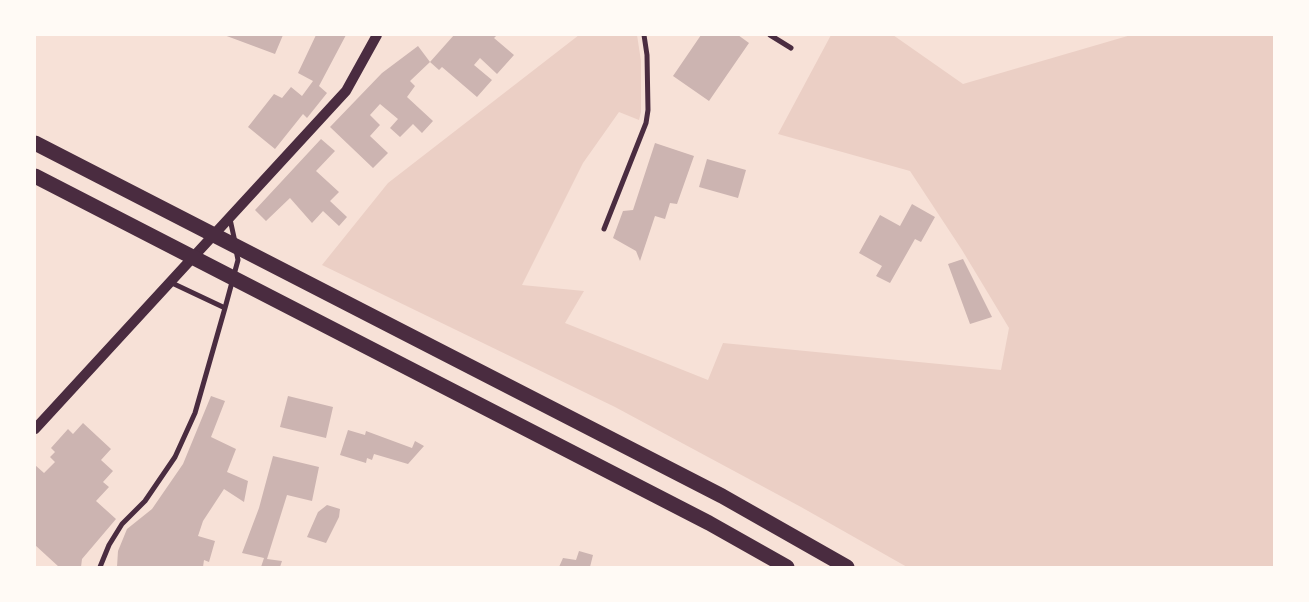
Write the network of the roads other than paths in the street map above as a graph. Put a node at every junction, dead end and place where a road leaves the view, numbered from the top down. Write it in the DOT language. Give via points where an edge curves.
graph roads {
  1 [pos="377,35"];
  2 [pos="644,35"];
  3 [pos="770,35"];
  4 [pos="791,48"];
  5 [pos="35,143"];
  6 [pos="35,176"];
  7 [pos="230,218"];
  8 [pos="604,229"];
  9 [pos="172,283"];
  10 [pos="225,308"];
  11 [pos="35,429"];
  12 [pos="100,567"];
  13 [pos="787,567"];
  14 [pos="847,567"];
  1 -- 7 [label="main road" via="346,91"];
  2 -- 8 [label="street" via="647,56 646,123"];
  3 -- 4 [label="street"];
  5 -- 14 [label="highway" via="722,496"];
  6 -- 13 [label="highway"];
  7 -- 9 [label="main road"];
  7 -- 10 [label="street" via="238,260"];
  9 -- 10 [label="street"];
  9 -- 11 [label="main road"];
  10 -- 12 [label="street" via="195,413 175,457 145,501 122,524"];
}
